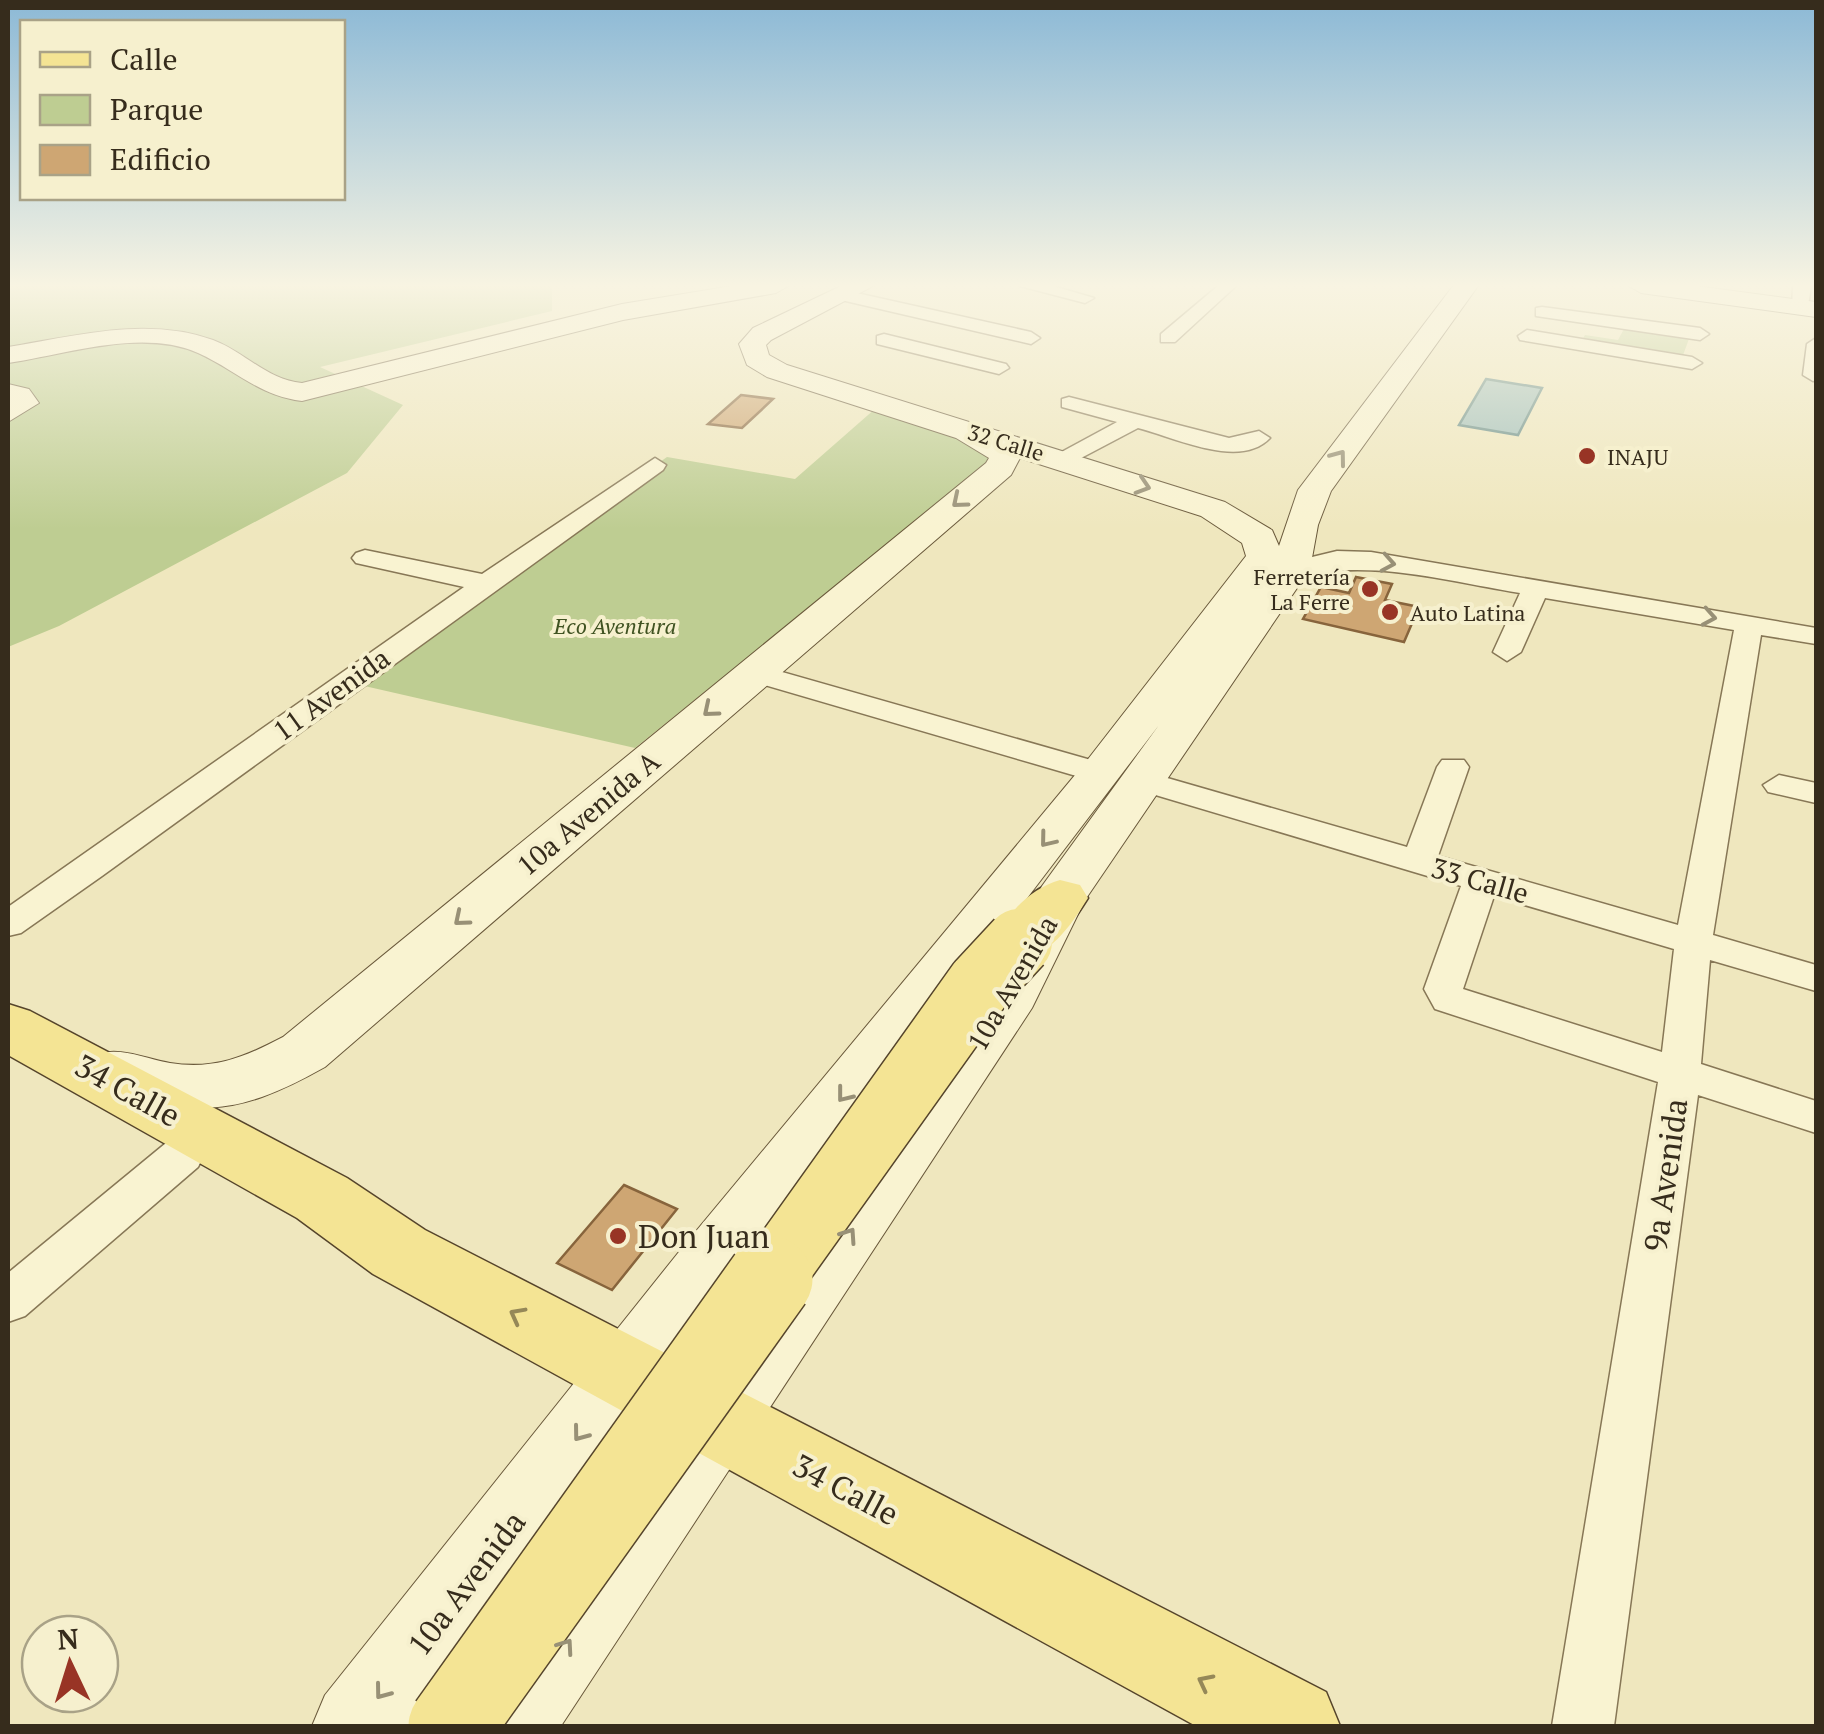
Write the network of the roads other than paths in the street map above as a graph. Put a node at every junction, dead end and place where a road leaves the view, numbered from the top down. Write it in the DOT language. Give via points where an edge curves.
graph roads {
  1 [pos="237,367"];
  2 [pos="402,367"];
  3 [pos="768,367"];
  4 [pos="1406,367"];
  5 [pos="1691,367"];
  6 [pos="1790,371"];
  7 [pos="1815,375"];
  8 [pos="1686,386"];
  9 [pos="8,393"];
  10 [pos="1080,394"];
  11 [pos="8,413"];
  12 [pos="1135,421"];
  13 [pos="950,424"];
  14 [pos="1259,438"];
  15 [pos="1064,460"];
  16 [pos="655,465"];
  17 [pos="1268,531"];
  18 [pos="365,558"];
  19 [pos="483,582"];
  20 [pos="1536,588"];
  21 [pos="1749,624"];
  22 [pos="1816,636"];
  23 [pos="1508,652"];
  24 [pos="754,674"];
  25 [pos="1452,767"];
  26 [pos="1122,777"];
  27 [pos="1780,785"];
  28 [pos="1816,794"];
  29 [pos="1419,862"];
  30 [pos="1481,880"];
  31 [pos="1040,920"];
  32 [pos="8,924"];
  33 [pos="1693,942"];
  34 [pos="1816,978"];
  35 [pos="29,1041"];
  36 [pos="1680,1072"];
  37 [pos="1816,1117"];
  38 [pos="182,1155"];
  39 [pos="399,1252"];
  40 [pos="706,1268"];
  41 [pos="8,1301"];
  42 [pos="798,1310"];
  43 [pos="626,1373"];
  44 [pos="720,1422"];
  45 [pos="356,1726"];
  46 [pos="451,1726"];
  47 [pos="510,1726"];
  48 [pos="1292,1726"];
  49 [pos="1584,1726"];
  1 -- 2 [label="main road" via="262,385 302,392"];
  3 -- 13 [label="main road, 32 Calle"];
  17 -- 4 [label="main road, 10a Avenida, one-way" via="1315,490"];
  5 -- 8 [label="street"];
  6 -- 7 [label="street"];
  9 -- 11 [label="main road" via="24,403"];
  10 -- 12 [label="street" via="1069,403"];
  12 -- 14 [label="street" via="1236,446"];
  12 -- 15 [label="street"];
  13 -- 15 [label="main road, 32 Calle"];
  13 -- 24 [label="main road, 10a Avenida A, one-way" via="1002,449 1005,461"];
  15 -- 17 [label="main road, 32 Calle, one-way"];
  16 -- 19 [label="street, 11 Avenida"];
  17 -- 20 [label="street, 32 Calle, one-way" via="1337,559"];
  17 -- 26 [label="main road, 10a Avenida"];
  17 -- 26 [label="main road, 10a Avenida" via="1264,557 1149,709"];
  18 -- 19 [label="street"];
  19 -- 32 [label="street, 11 Avenida"];
  20 -- 21 [label="street, 32 Calle, one-way"];
  20 -- 23 [label="street"];
  21 -- 22 [label="street, 32 Calle"];
  21 -- 33 [label="street, 9a Avenida"];
  24 -- 26 [label="street, 33 Calle"];
  24 -- 35 [label="main road, 10a Avenida A, one-way" via="304,1052 274,1069 232,1086 189,1092"];
  25 -- 29 [label="street"];
  26 -- 29 [label="street, 33 Calle"];
  26 -- 31 [label="main road, 10a Avenida"];
  26 -- 40 [label="main road, 10a Avenida, one-way"];
  27 -- 28 [label="street"];
  29 -- 30 [label="street, 33 Calle"];
  30 -- 33 [label="street, 33 Calle"];
  30 -- 36 [label="street" via="1444,989 1449,999"];
  42 -- 31 [label="main road, 10a Avenida, one-way" via="1012,994"];
  31 -- 46 [label="main road, bridge" via="980,984"];
  33 -- 34 [label="street, 33 Calle"];
  33 -- 36 [label="street, 9a Avenida"];
  35 -- 38 [label="main road, 34 Calle" via="48,1074"];
  35 -- 39 [label="main road, 34 Calle" via="322,1198"];
  36 -- 37 [label="street"];
  36 -- 49 [label="street, 9a Avenida"];
  38 -- 39 [label="main road, 34 Calle" via="303,1218"];
  38 -- 41 [label="street"];
  43 -- 39 [label="main road, 34 Calle, one-way"];
  40 -- 42 [label="main road" via="700,1292 705,1314 723,1331 750,1335"];
  40 -- 43 [label="main road, 10a Avenida"];
  42 -- 44 [label="main road, 10a Avenida"];
  43 -- 44 [label="main road, 34 Calle"];
  43 -- 45 [label="main road, 10a Avenida, one-way"];
  47 -- 44 [label="main road, 10a Avenida, one-way"];
  48 -- 44 [label="main road, 34 Calle, one-way"];
}
